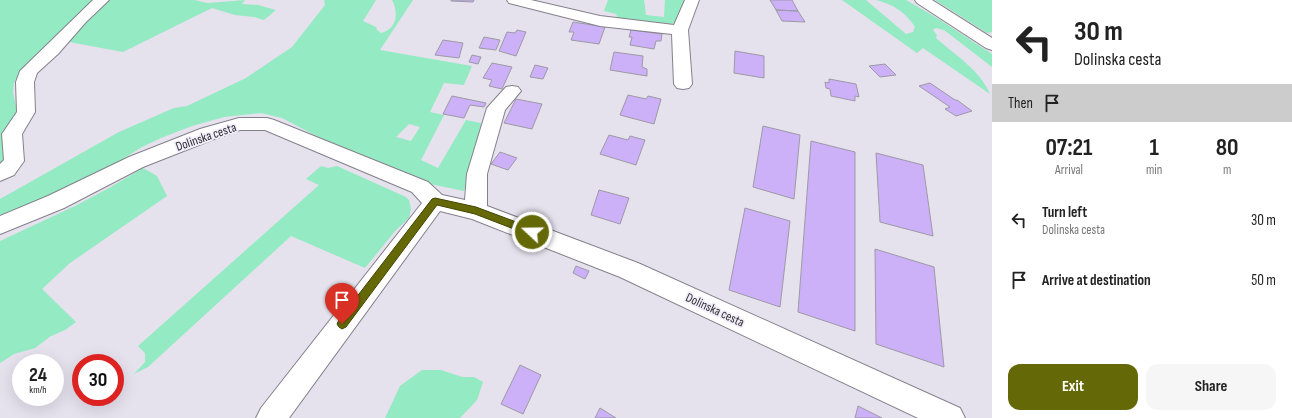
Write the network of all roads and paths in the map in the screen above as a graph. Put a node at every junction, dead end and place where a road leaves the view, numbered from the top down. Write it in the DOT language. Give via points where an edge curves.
graph roads {
  1 [pos="102,0"];
  2 [pos="514,0"];
  3 [pos="692,0"];
  4 [pos="922,0"];
  5 [pos="680,30"];
  6 [pos="992,45"];
  7 [pos="683,84"];
  8 [pos="512,92"];
  9 [pos="0,174"];
  10 [pos="435,202"];
  11 [pos="476,211"];
  12 [pos="0,225"];
  13 [pos="273,415"];
  14 [pos="950,418"];
  1 -- 9 [label="street" via="29,71 25,82 26,112 12,134 14,160 7,170"];
  2 -- 5 [label="street" via="600,21"];
  3 -- 5 [label="street"];
  4 -- 6 [label="street"];
  5 -- 7 [label="street"];
  8 -- 11 [label="street" via="496,108 477,174"];
  10 -- 11 [label="street, Dolinska cesta"];
  10 -- 12 [label="street, Dolinska cesta" via="420,187 306,139 267,124 239,124 136,162 56,202"];
  10 -- 13 [label="street"];
  11 -- 14 [label="street, Dolinska cesta" via="629,270"];
}
